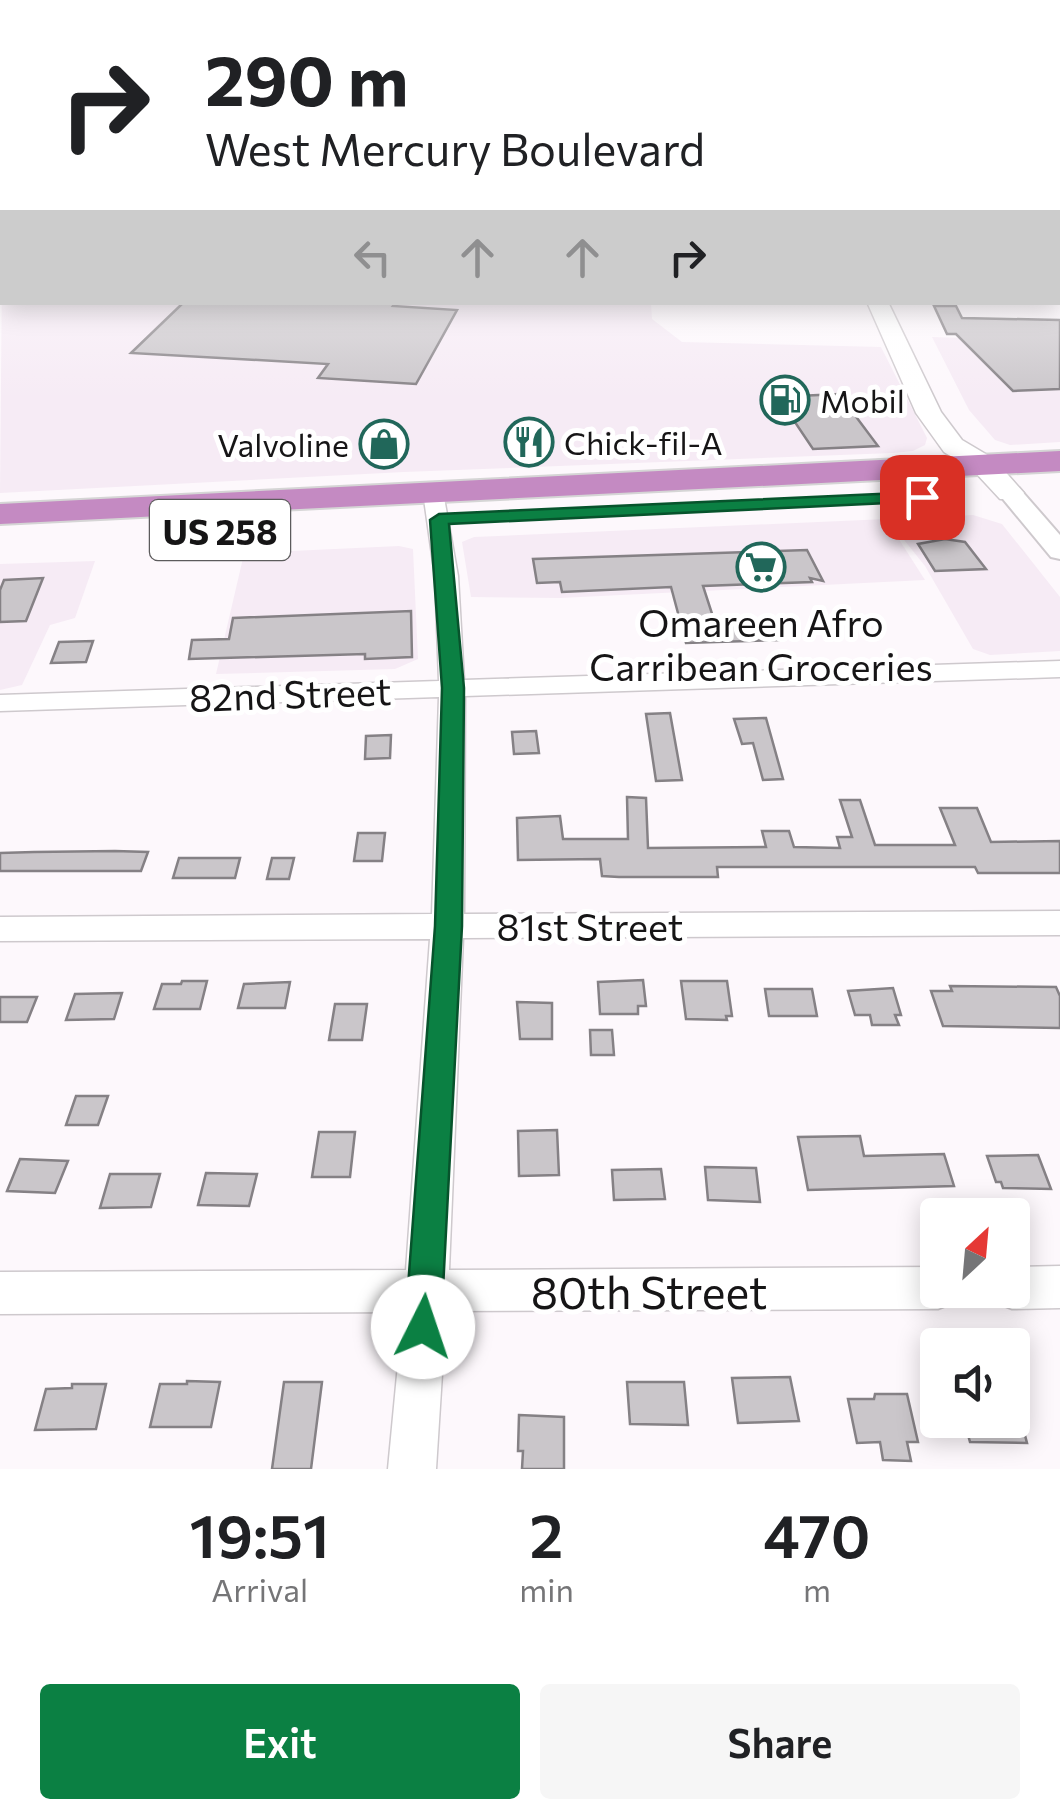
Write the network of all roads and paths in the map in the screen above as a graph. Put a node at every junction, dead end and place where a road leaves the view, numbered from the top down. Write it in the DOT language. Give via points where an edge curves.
graph roads {
  1 [pos="888,308"];
  2 [pos="1060,461"];
  3 [pos="984,465"];
  4 [pos="1060,490"];
  5 [pos="1010,493"];
  6 [pos="436,506"];
  7 [pos="0,514"];
  8 [pos="0,541"];
  9 [pos="1060,551"];
  10 [pos="1060,669"];
  11 [pos="453,688"];
  12 [pos="0,703"];
  13 [pos="1060,923"];
  14 [pos="448,926"];
  15 [pos="0,929"];
  16 [pos="920,1288"];
  17 [pos="1030,1288"];
  18 [pos="1060,1288"];
  19 [pos="426,1291"];
  20 [pos="0,1293"];
  21 [pos="412,1469"];
  1 -- 3 [label="main road" via="922,346"];
  1 -- 3 [label="main road" via="929,413 953,446"];
  2 -- 3 [label="highway, US 258"];
  3 -- 5 [label="main road"];
  3 -- 6 [label="highway, US 258"];
  4 -- 5 [label="highway, US 258"];
  5 -- 6 [label="highway, US 258"];
  5 -- 9 [label="street"];
  6 -- 7 [label="highway, US 258"];
  6 -- 8 [label="highway, US 258"];
  6 -- 11 [label="street"];
  10 -- 11 [label="street, 82nd Street"];
  11 -- 12 [label="street, 82nd Street"];
  11 -- 14 [label="street"];
  13 -- 14 [label="street, 81st Street"];
  14 -- 15 [label="street, 81st Street"];
  14 -- 19 [label="street"];
  16 -- 19 [label="street, 80th Street"];
  17 -- 18 [label="street"];
  19 -- 20 [label="street, 80th Street"];
  19 -- 21 [label="street"];
}
